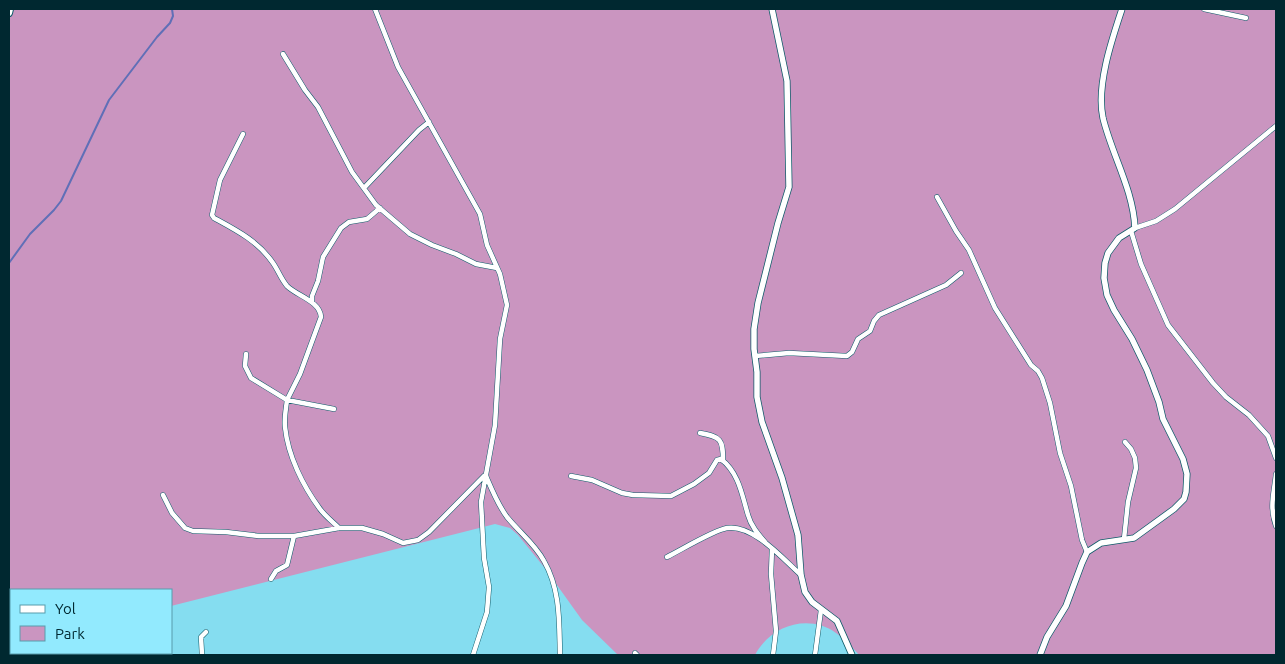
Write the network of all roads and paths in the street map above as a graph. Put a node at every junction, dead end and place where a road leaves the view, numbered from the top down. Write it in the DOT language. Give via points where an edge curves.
graph roads {
  1 [pos="10,9"];
  2 [pos="375,9"];
  3 [pos="772,9"];
  4 [pos="1122,9"];
  5 [pos="1204,9"];
  6 [pos="9,13"];
  7 [pos="1246,18"];
  8 [pos="283,54"];
  9 [pos="429,122"];
  10 [pos="1276,126"];
  11 [pos="243,134"];
  12 [pos="364,188"];
  13 [pos="937,197"];
  14 [pos="380,208"];
  15 [pos="1133,229"];
  16 [pos="497,268"];
  17 [pos="961,273"];
  18 [pos="312,302"];
  19 [pos="246,354"];
  20 [pos="755,356"];
  21 [pos="287,400"];
  22 [pos="334,409"];
  23 [pos="700,433"];
  24 [pos="1125,442"];
  25 [pos="1276,458"];
  26 [pos="724,461"];
  27 [pos="1276,474"];
  28 [pos="485,475"];
  29 [pos="571,476"];
  30 [pos="163,496"];
  31 [pos="1276,526"];
  32 [pos="339,528"];
  33 [pos="294,536"];
  34 [pos="1124,539"];
  35 [pos="765,542"];
  36 [pos="772,549"];
  37 [pos="1087,552"];
  38 [pos="667,557"];
  39 [pos="800,575"];
  40 [pos="271,579"];
  41 [pos="821,610"];
  42 [pos="206,632"];
  43 [pos="202,655"];
  44 [pos="473,655"];
  45 [pos="560,655"];
  46 [pos="773,655"];
  47 [pos="815,655"];
  48 [pos="852,655"];
  49 [pos="1040,655"];
  1 -- 6 [label="main road"];
  2 -- 9 [label="street" via="398,66"];
  3 -- 20 [label="street" via="786,81 789,187 758,302"];
  4 -- 15 [label="street" via="1110,46 1101,96 1103,117 1134,211"];
  5 -- 7 [label="street"];
  8 -- 12 [label="street" via="318,106 352,172"];
  9 -- 12 [label="street"];
  9 -- 16 [label="street" via="480,214"];
  10 -- 15 [label="street" via="1175,209 1156,221"];
  11 -- 18 [label="street" via="220,180 212,215 251,239 274,264 286,285"];
  12 -- 14 [label="street"];
  13 -- 37 [label="street" via="969,250 995,308 1042,378"];
  14 -- 16 [label="street" via="410,234 476,264"];
  14 -- 18 [label="street" via="367,219 349,222 341,228 323,257"];
  15 -- 25 [label="street" via="1141,264 1168,325 1213,383 1249,414 1268,436"];
  15 -- 34 [label="street" via="1119,238 1108,253 1104,278 1107,294 1147,370 1163,419 1183,459 1188,483 1184,499 1174,509 1134,538"];
  16 -- 28 [label="street" via="507,305 500,339 495,425"];
  17 -- 20 [label="street" via="946,285 879,315 870,331 858,339 847,356"];
  18 -- 21 [label="street" via="320,311 320,317"];
  19 -- 21 [label="street" via="245,366 251,378"];
  20 -- 39 [label="street" via="762,422 798,535"];
  21 -- 22 [label="street"];
  21 -- 32 [label="street" via="285,426 295,464 321,510"];
  23 -- 26 [label="street" via="719,438"];
  24 -- 34 [label="street" via="1135,458 1136,468"];
  26 -- 29 [label="street" via="718,460 694,484 671,496 633,496 592,480"];
  26 -- 35 [label="street" via="740,486 755,530"];
  27 -- 31 [label="street" via="1271,497"];
  28 -- 32 [label="street" via="418,540 403,543 362,528"];
  28 -- 44 [label="street" via="481,502 489,587 487,612"];
  28 -- 45 [label="street" via="507,516 544,561 554,585 560,613"];
  30 -- 33 [label="street" via="172,513 185,528 193,531"];
  32 -- 33 [label="street"];
  33 -- 40 [label="street" via="287,565 276,571"];
  34 -- 37 [label="street" via="1101,543"];
  35 -- 36 [label="street"];
  35 -- 38 [label="street" via="754,535 727,528"];
  36 -- 39 [label="street"];
  36 -- 46 [label="street" via="776,631"];
  37 -- 49 [label="street" via="1066,606"];
  39 -- 41 [label="street" via="805,592"];
  41 -- 47 [label="street"];
  41 -- 48 [label="street" via="837,621"];
  42 -- 43 [label="street" via="201,639"];
}
